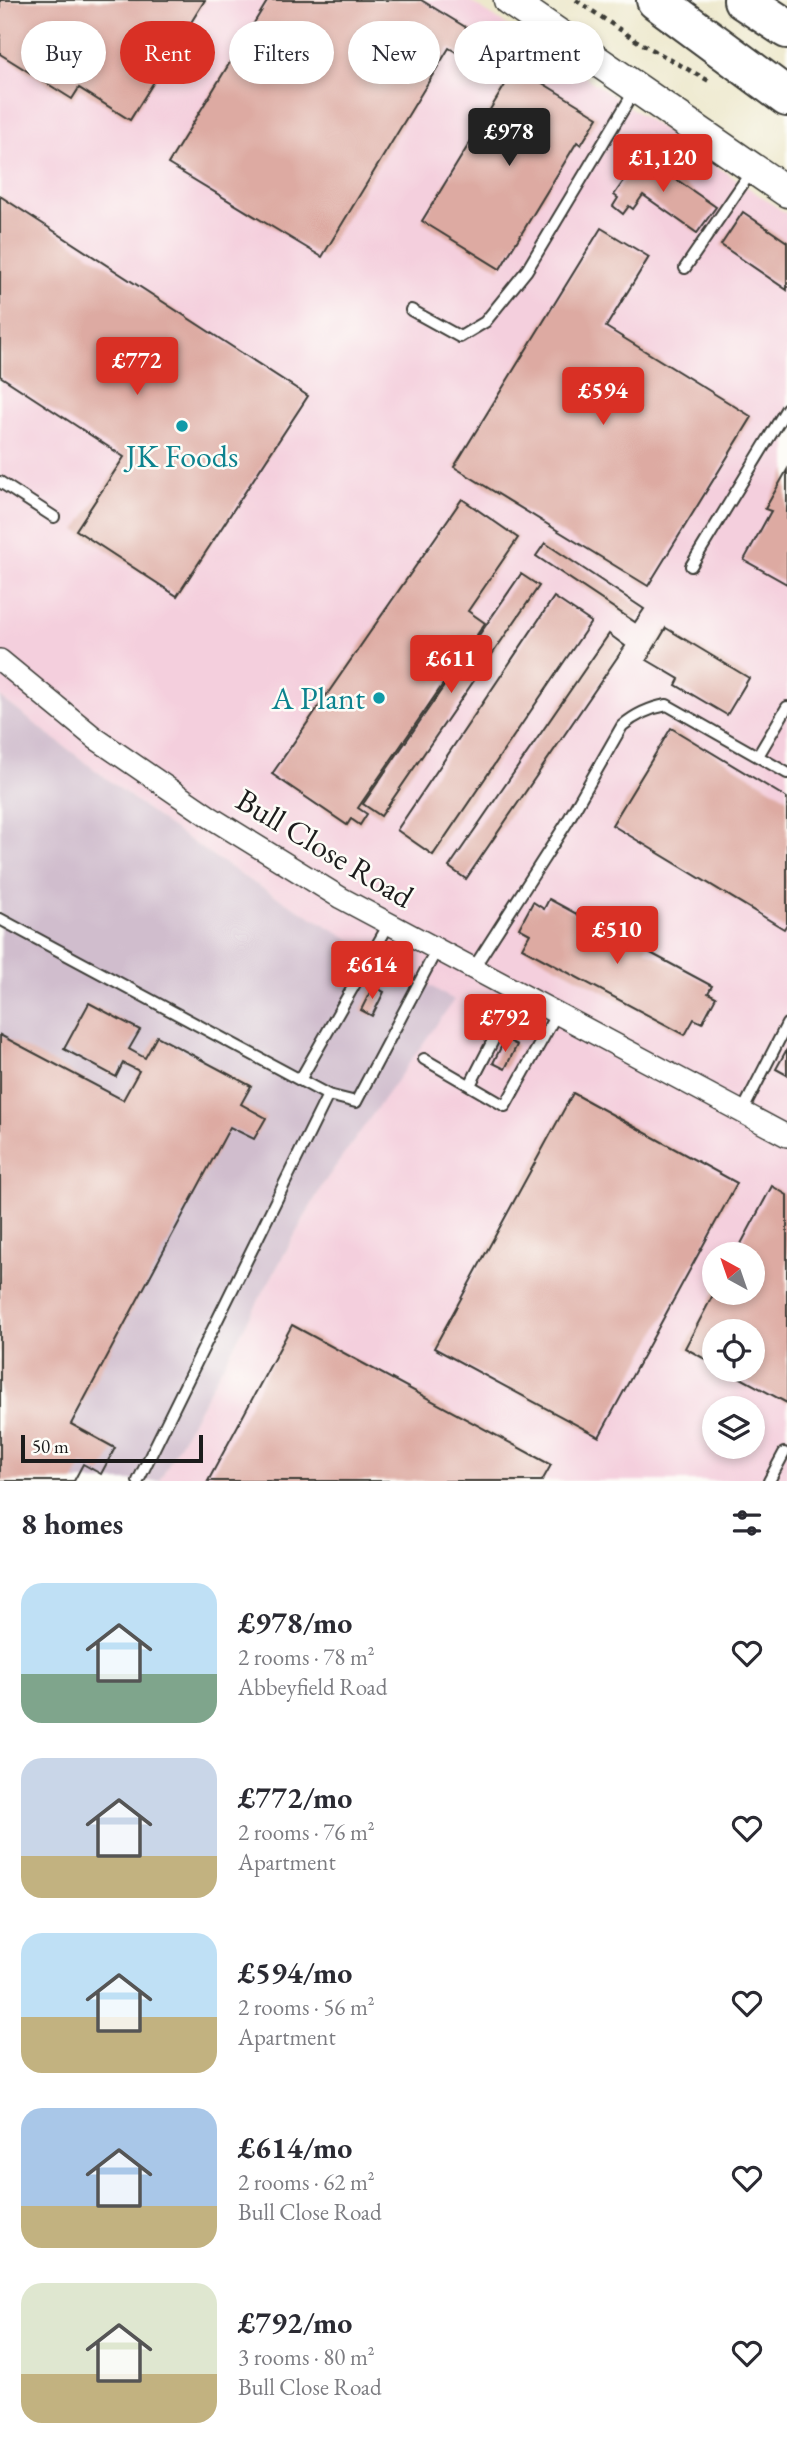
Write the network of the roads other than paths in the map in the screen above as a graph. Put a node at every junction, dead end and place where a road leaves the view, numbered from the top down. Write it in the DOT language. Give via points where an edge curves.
graph roads {
  1 [pos="509,0"];
  2 [pos="657,0"];
  3 [pos="743,0"];
  4 [pos="765,0"];
  5 [pos="787,11"];
  6 [pos="787,29"];
  7 [pos="787,77"];
  8 [pos="636,87"];
  9 [pos="787,97"];
  10 [pos="754,168"];
  11 [pos="787,192"];
  12 [pos="685,268"];
  13 [pos="411,310"];
  14 [pos="787,408"];
  15 [pos="0,482"];
  16 [pos="54,517"];
  17 [pos="691,566"];
  18 [pos="0,660"];
  19 [pos="787,707"];
  20 [pos="758,756"];
  21 [pos="787,774"];
  22 [pos="0,919"];
  23 [pos="389,923"];
  24 [pos="437,949"];
  25 [pos="473,969"];
  26 [pos="518,992"];
  27 [pos="557,1013"];
  28 [pos="787,1024"];
  29 [pos="424,1059"];
  30 [pos="300,1080"];
  31 [pos="470,1086"];
  32 [pos="328,1095"];
  33 [pos="743,1112"];
  34 [pos="787,1136"];
  35 [pos="785,1453"];
  36 [pos="138,1481"];
  37 [pos="769,1481"];
  1 -- 8 [label="street"];
  2 -- 7 [label="highway"];
  2 -- 9 [label="highway"];
  3 -- 6 [label="highway"];
  4 -- 5 [label="highway"];
  8 -- 10 [label="street"];
  8 -- 13 [label="lane" via="527,270 485,322 460,337"];
  10 -- 11 [label="street"];
  10 -- 12 [label="lane"];
  14 -- 17 [label="lane"];
  15 -- 16 [label="lane"];
  18 -- 23 [label="street, Bull Close Road" via="95,738 210,817"];
  19 -- 20 [label="lane"];
  20 -- 21 [label="lane"];
  20 -- 25 [label="lane" via="667,705 632,717 622,726"];
  22 -- 30 [label="lane"];
  23 -- 24 [label="street, Bull Close Road"];
  23 -- 30 [label="lane"];
  24 -- 25 [label="street, Bull Close Road"];
  24 -- 32 [label="lane" via="356,1102"];
  25 -- 26 [label="street, Bull Close Road"];
  26 -- 27 [label="street, Bull Close Road"];
  26 -- 31 [label="lane"];
  27 -- 31 [label="lane" via="505,1106"];
  27 -- 33 [label="street, Bull Close Road"];
  28 -- 33 [label="lane"];
  29 -- 31 [label="lane"];
  30 -- 32 [label="lane"];
  32 -- 36 [label="lane"];
  33 -- 34 [label="street, Bull Close Road"];
  35 -- 37 [label="lane"];
}
